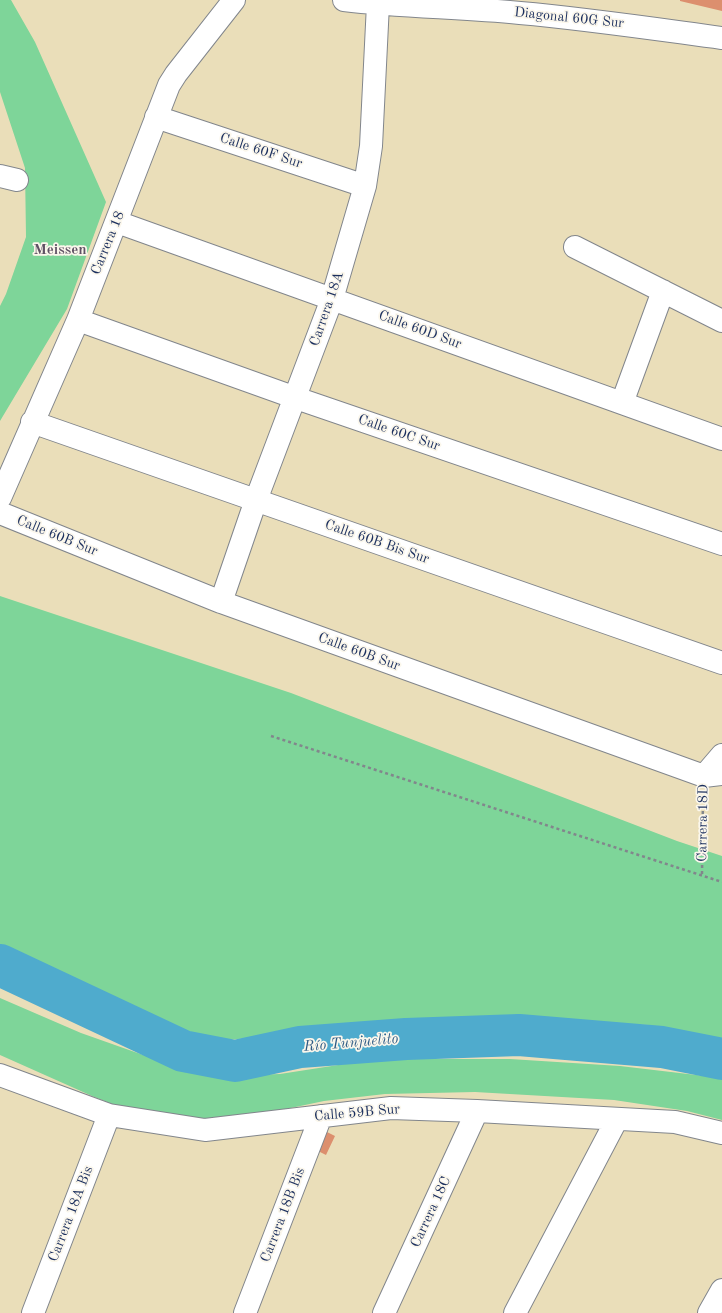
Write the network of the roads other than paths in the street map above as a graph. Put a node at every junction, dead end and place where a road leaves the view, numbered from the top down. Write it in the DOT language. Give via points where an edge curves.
graph roads {
  1 [pos="234,0"];
  2 [pos="344,0"];
  3 [pos="378,4"];
  4 [pos="526,6"];
  5 [pos="722,38"];
  6 [pos="156,117"];
  7 [pos="365,186"];
  8 [pos="117,222"];
  9 [pos="575,247"];
  10 [pos="663,291"];
  11 [pos="332,299"];
  12 [pos="78,320"];
  13 [pos="722,321"];
  14 [pos="296,398"];
  15 [pos="622,403"];
  16 [pos="32,422"];
  17 [pos="722,439"];
  18 [pos="0,498"];
  19 [pos="256,500"];
  20 [pos="0,513"];
  21 [pos="722,544"];
  22 [pos="221,602"];
  23 [pos="722,663"];
  24 [pos="722,755"];
  25 [pos="713,775"];
  26 [pos="0,1075"];
  27 [pos="477,1111"];
  28 [pos="110,1115"];
  29 [pos="321,1116"];
  30 [pos="617,1119"];
  31 [pos="722,1133"];
  32 [pos="722,1290"];
  33 [pos="33,1313"];
  34 [pos="245,1313"];
  35 [pos="384,1313"];
  36 [pos="515,1313"];
  37 [pos="708,1313"];
  1 -- 6 [label="street, Carrera 18" via="176,74"];
  2 -- 3 [label="street, Diagonal 60G Sur"];
  3 -- 4 [label="street, Diagonal 60G Sur"];
  3 -- 7 [label="street, Carrera 18A" via="371,146"];
  4 -- 5 [label="street, Diagonal 60G Sur"];
  6 -- 7 [label="street, Calle 60F Sur"];
  6 -- 8 [label="street, Carrera 18"];
  7 -- 11 [label="street, Carrera 18A"];
  8 -- 11 [label="street, Calle 60D Sur"];
  8 -- 12 [label="street, Carrera 18"];
  9 -- 10 [label="street"];
  10 -- 13 [label="street"];
  10 -- 15 [label="street"];
  11 -- 14 [label="street, Carrera 18A"];
  11 -- 15 [label="street, Calle 60D Sur"];
  12 -- 14 [label="street, Calle 60C Sur"];
  12 -- 16 [label="street, Carrera 18"];
  14 -- 19 [label="street, Carrera 18A"];
  14 -- 21 [label="street, Calle 60C Sur"];
  15 -- 17 [label="street, Calle 60D Sur"];
  16 -- 18 [label="street, Carrera 18"];
  16 -- 19 [label="street, Calle 60B Bis Sur"];
  19 -- 22 [label="street, Carrera 18A"];
  19 -- 23 [label="street, Calle 60B Bis Sur"];
  20 -- 22 [label="street, Calle 60B Sur"];
  22 -- 25 [label="street, Calle 60B Sur"];
  24 -- 25 [label="street, Carrera 18D"];
  26 -- 28 [label="street, Calle 59B Sur"];
  27 -- 29 [label="street, Calle 59B Sur" via="391,1108"];
  27 -- 30 [label="street, Calle 59B Sur"];
  27 -- 35 [label="street, Carrera 18C"];
  28 -- 29 [label="street, Calle 59B Sur" via="206,1130"];
  28 -- 33 [label="street, Carrera 18A Bis"];
  29 -- 34 [label="street, Carrera 18B Bis"];
  30 -- 31 [label="street, Calle 59B Sur" via="674,1122"];
  30 -- 36 [label="street"];
  32 -- 37 [label="street"];
}
